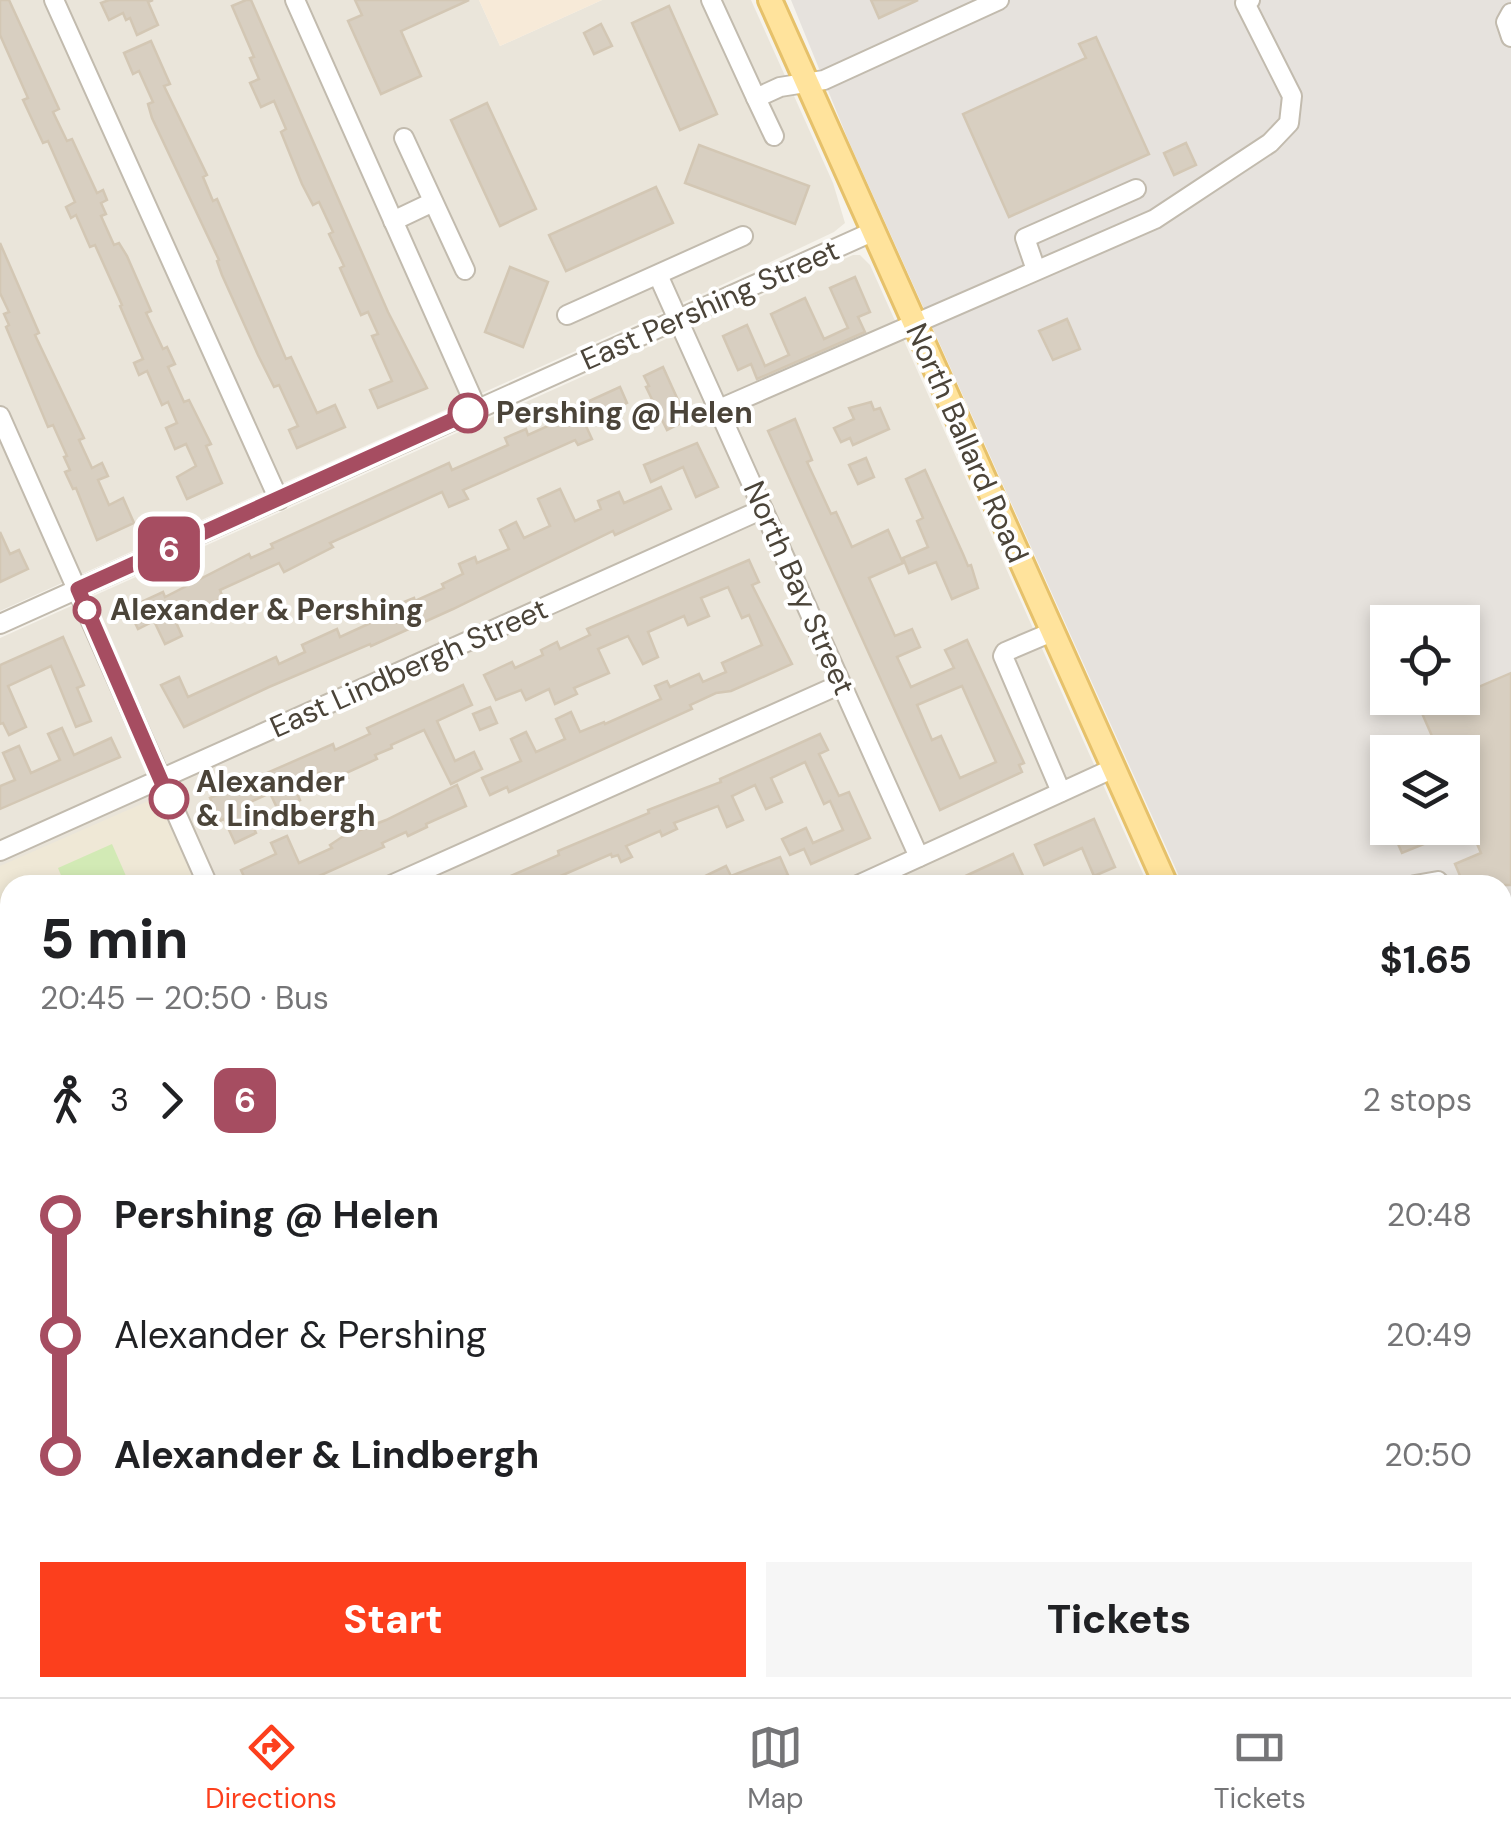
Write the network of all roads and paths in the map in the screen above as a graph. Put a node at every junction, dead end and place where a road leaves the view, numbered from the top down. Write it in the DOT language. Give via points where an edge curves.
graph roads {
  1 [pos="54,0"];
  2 [pos="296,0"];
  3 [pos="711,0"];
  4 [pos="770,0"];
  5 [pos="1000,0"];
  6 [pos="1250,0"];
  7 [pos="1511,13"];
  8 [pos="1511,37"];
  9 [pos="808,84"];
  10 [pos="756,98"];
  11 [pos="774,136"];
  12 [pos="404,138"];
  13 [pos="1136,189"];
  14 [pos="434,202"];
  15 [pos="393,220"];
  16 [pos="872,232"];
  17 [pos="743,236"];
  18 [pos="465,270"];
  19 [pos="1036,270"];
  20 [pos="658,274"];
  21 [pos="567,315"];
  22 [pos="679,319"];
  23 [pos="912,324"];
  24 [pos="477,409"];
  25 [pos="719,409"];
  26 [pos="0,416"];
  27 [pos="279,500"];
  28 [pos="764,509"];
  29 [pos="78,589"];
  30 [pos="0,624"];
  31 [pos="1052,632"];
  32 [pos="842,684"];
  33 [pos="1114,768"];
  34 [pos="161,779"];
  35 [pos="1061,792"];
  36 [pos="0,851"];
  37 [pos="919,857"];
  38 [pos="204,875"];
  39 [pos="413,875"];
  40 [pos="880,875"];
  41 [pos="1162,875"];
  1 -- 27 [label="street"];
  2 -- 15 [label="street"];
  3 -- 10 [label="street"];
  4 -- 9 [label="main road, North Ballard Road"];
  5 -- 9 [label="street"];
  6 -- 19 [label="street" via="1245,3 1292,96 1289,122 1270,143 1155,219"];
  7 -- 8 [label="street"];
  9 -- 10 [label="street"];
  9 -- 16 [label="main road, North Ballard Road"];
  10 -- 11 [label="street"];
  12 -- 14 [label="street"];
  13 -- 19 [label="street" via="1025,238"];
  14 -- 15 [label="street"];
  14 -- 18 [label="street"];
  15 -- 24 [label="street"];
  16 -- 22 [label="street, East Pershing Street"];
  16 -- 23 [label="main road, North Ballard Road"];
  17 -- 20 [label="street"];
  19 -- 23 [label="street"];
  20 -- 21 [label="street"];
  20 -- 22 [label="street, North Bay Street"];
  22 -- 24 [label="street, East Pershing Street"];
  22 -- 25 [label="street, North Bay Street"];
  23 -- 25 [label="street"];
  23 -- 31 [label="main road, North Ballard Road"];
  24 -- 27 [label="street, East Pershing Street"];
  25 -- 28 [label="street, North Bay Street"];
  26 -- 29 [label="street"];
  27 -- 29 [label="street, East Pershing Street"];
  28 -- 32 [label="street, North Bay Street"];
  28 -- 34 [label="street, East Lindbergh Street"];
  29 -- 30 [label="street, East Pershing Street"];
  29 -- 34 [label="street"];
  31 -- 33 [label="main road, North Ballard Road"];
  31 -- 35 [label="street" via="1003,656"];
  32 -- 37 [label="street, North Bay Street"];
  32 -- 39 [label="street"];
  33 -- 35 [label="street"];
  33 -- 41 [label="main road, North Ballard Road"];
  34 -- 36 [label="street, East Lindbergh Street"];
  34 -- 38 [label="street"];
  35 -- 37 [label="street"];
  37 -- 40 [label="street"];
}
